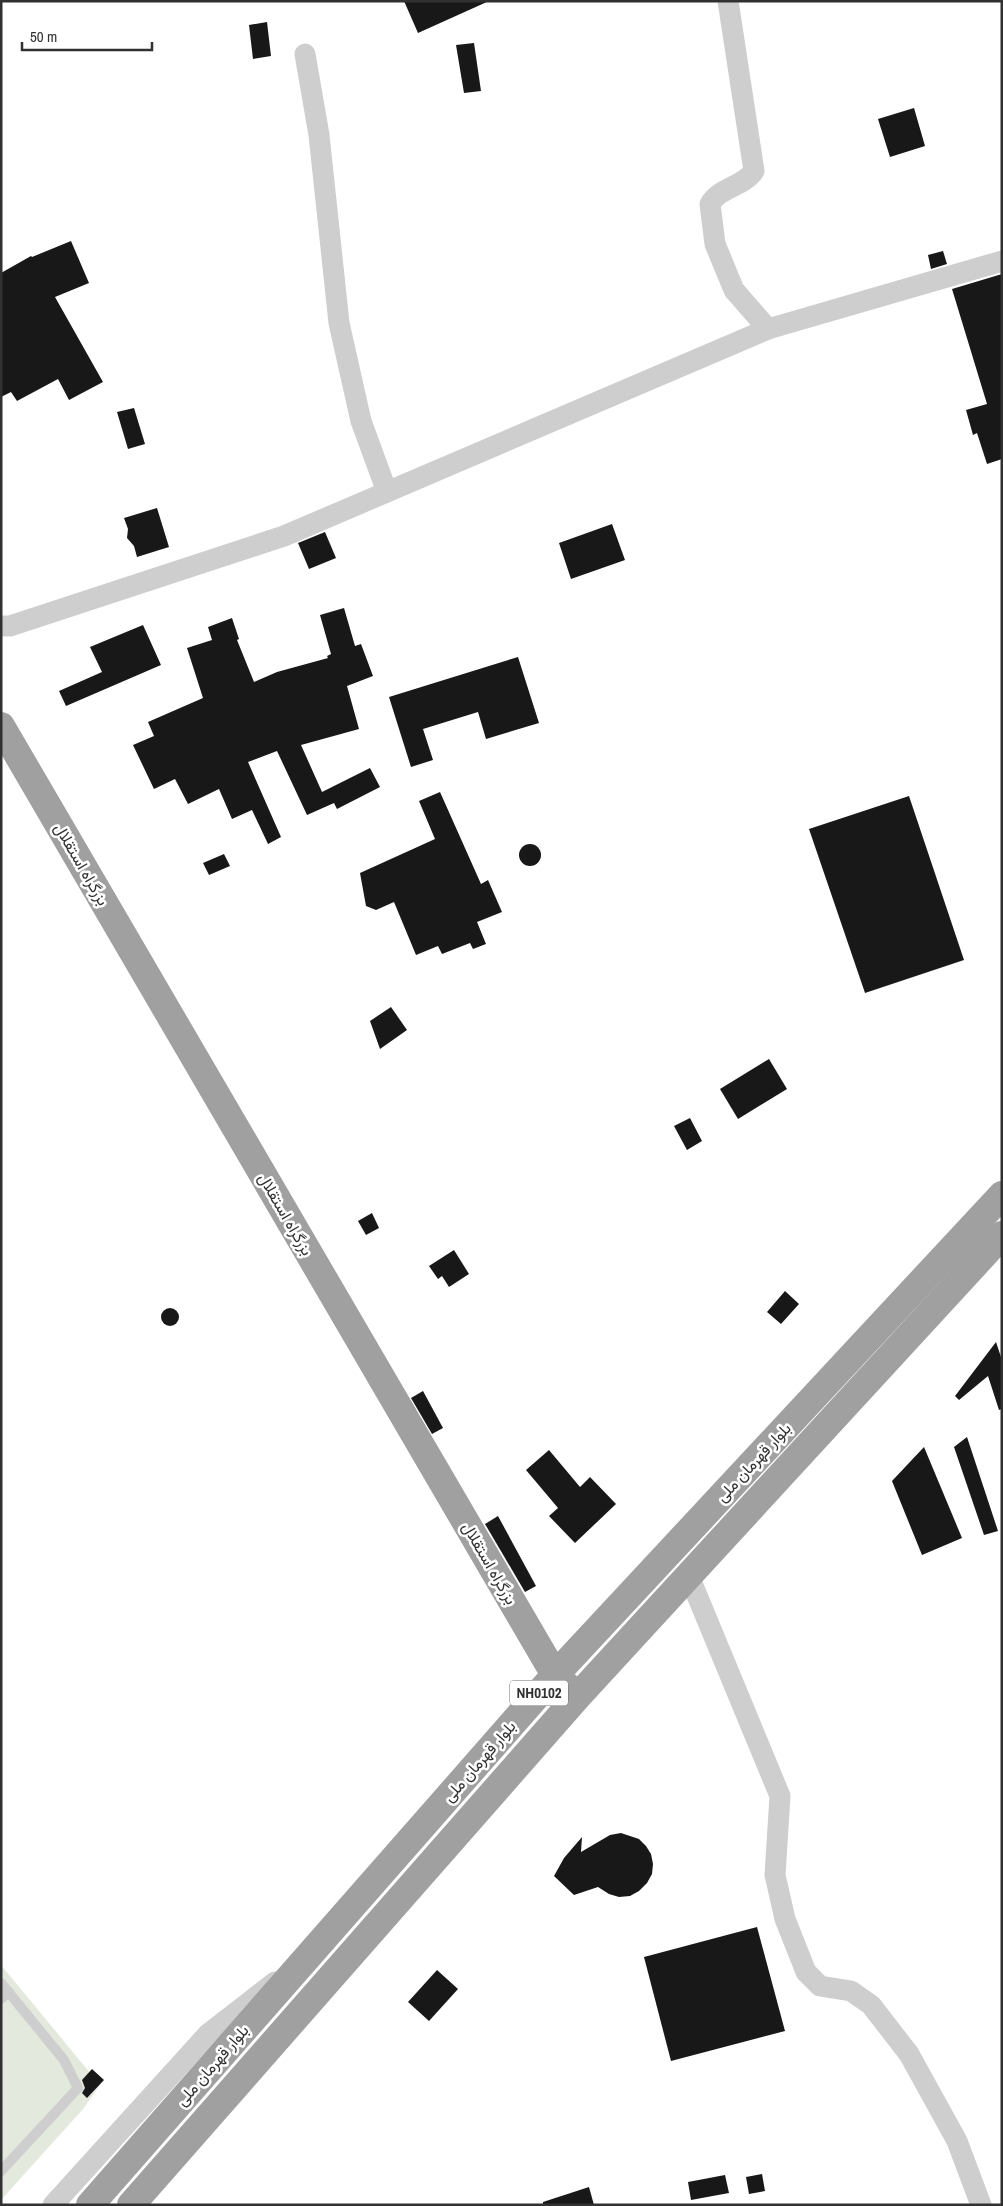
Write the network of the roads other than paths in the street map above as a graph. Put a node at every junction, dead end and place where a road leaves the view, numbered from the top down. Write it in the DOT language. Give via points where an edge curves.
graph roads {
  1 [pos="728,1"];
  2 [pos="306,54"];
  3 [pos="1002,261"];
  4 [pos="768,329"];
  5 [pos="387,492"];
  6 [pos="1,626"];
  7 [pos="1,726"];
  8 [pos="1002,1195"];
  9 [pos="1002,1235"];
  10 [pos="688,1576"];
  11 [pos="555,1674"];
  12 [pos="578,1696"];
  13 [pos="307,1957"];
  14 [pos="1,1983"];
  15 [pos="5,1996"];
  16 [pos="1,2172"];
  17 [pos="53,2205"];
  18 [pos="90,2205"];
  19 [pos="131,2205"];
  20 [pos="981,2205"];
  1 -- 4 [label="street" via="754,171 745,181 718,194 710,204 715,244 734,290"];
  2 -- 5 [label="street" via="319,135 340,323 361,421"];
  3 -- 4 [label="street"];
  4 -- 5 [label="street"];
  5 -- 6 [label="street" via="284,536 10,626"];
  7 -- 11 [label="highway, بزرگراه استقلال"];
  8 -- 11 [label="highway, بلوار قهرمان ملی / NH0102"];
  9 -- 10 [label="highway, بلوار قهرمان ملی / NH0102"];
  10 -- 12 [label="highway, بلوار قهرمان ملی / NH0102"];
  10 -- 20 [label="street" via="780,1796 775,1875 785,1919 806,1972 820,1986 851,1991 871,2005 909,2054 957,2141"];
  11 -- 12 [label="highway, بزرگراه استقلال"];
  11 -- 13 [label="highway, بلوار قهرمان ملی / NH0102"];
  12 -- 19 [label="highway, بلوار قهرمان ملی / NH0102"];
  13 -- 17 [label="street" via="208,2034"];
  13 -- 18 [label="highway, بلوار قهرمان ملی / NH0102"];
  14 -- 15 [label="lane"];
  15 -- 16 [label="lane" via="64,2060 78,2088"];
}
